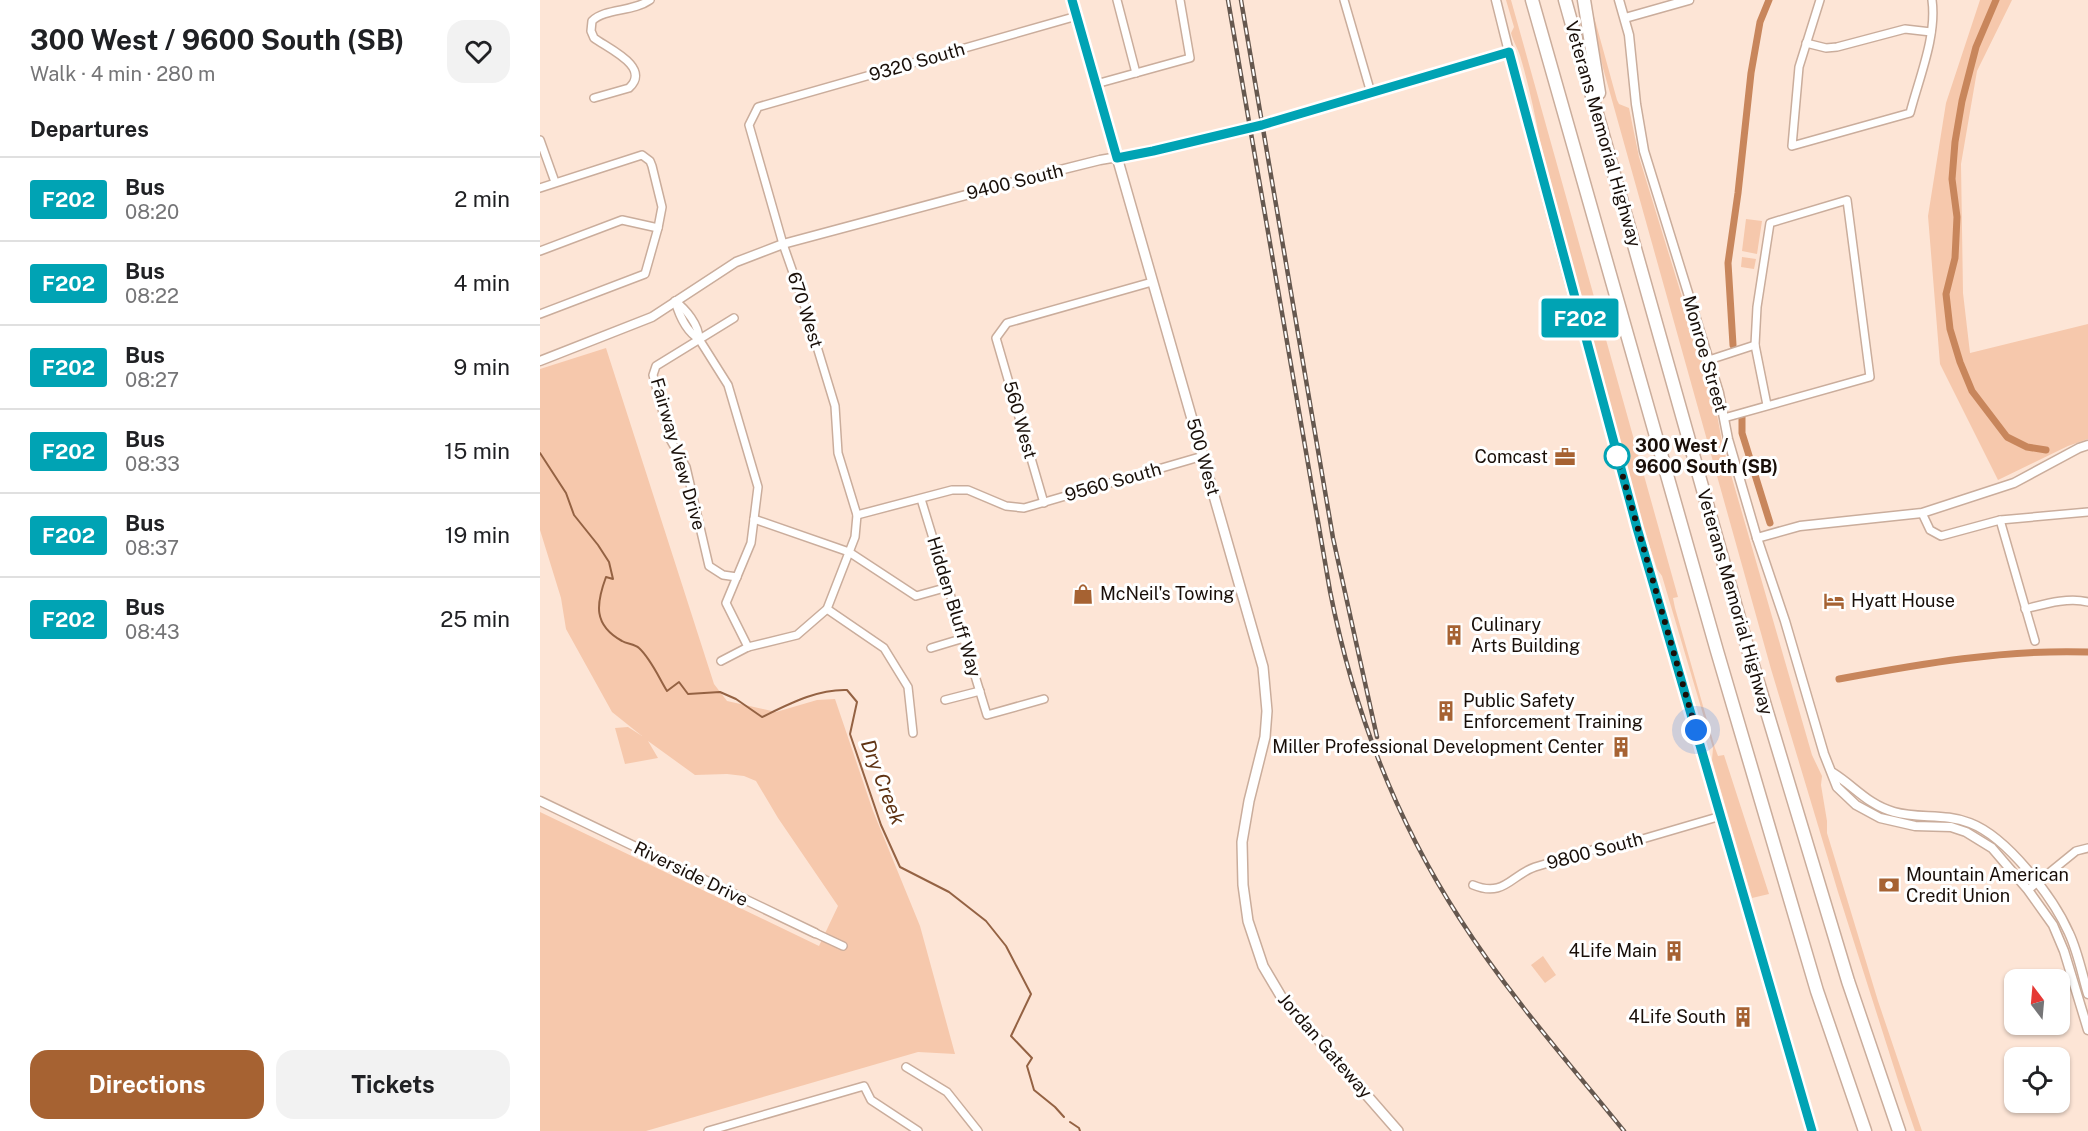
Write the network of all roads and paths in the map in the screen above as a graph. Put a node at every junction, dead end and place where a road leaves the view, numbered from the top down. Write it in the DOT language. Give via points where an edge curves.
graph roads {
  1 [pos="649,0"];
  2 [pos="1072,0"];
  3 [pos="1117,0"];
  4 [pos="1180,0"];
  5 [pos="1344,0"];
  6 [pos="1497,0"];
  7 [pos="1532,0"];
  8 [pos="1565,0"];
  9 [pos="1584,0"];
  10 [pos="1619,0"];
  11 [pos="1689,0"];
  12 [pos="1820,0"];
  13 [pos="1932,0"];
  14 [pos="1077,16"];
  15 [pos="1624,18"];
  16 [pos="1931,32"];
  17 [pos="1806,43"];
  18 [pos="1509,52"];
  19 [pos="1136,73"];
  20 [pos="1096,84"];
  21 [pos="1371,93"];
  22 [pos="594,98"];
  23 [pos="758,107"];
  24 [pos="540,140"];
  25 [pos="1117,158"];
  26 [pos="555,182"];
  27 [pos="1617,182"];
  28 [pos="540,188"];
  29 [pos="658,228"];
  30 [pos="783,244"];
  31 [pos="540,251"];
  32 [pos="1152,282"];
  33 [pos="675,302"];
  34 [pos="540,314"];
  35 [pos="734,318"];
  36 [pos="699,339"];
  37 [pos="1755,345"];
  38 [pos="1709,360"];
  39 [pos="540,361"];
  40 [pos="1767,405"];
  41 [pos="1724,418"];
  42 [pos="2088,445"];
  43 [pos="1203,456"];
  44 [pos="921,499"];
  45 [pos="1044,503"];
  46 [pos="2088,512"];
  47 [pos="1922,513"];
  48 [pos="857,515"];
  49 [pos="754,519"];
  50 [pos="2001,520"];
  51 [pos="1757,538"];
  52 [pos="849,552"];
  53 [pos="737,577"];
  54 [pos="948,587"];
  55 [pos="2088,602"];
  56 [pos="827,609"];
  57 [pos="2025,609"];
  58 [pos="964,638"];
  59 [pos="2035,641"];
  60 [pos="748,647"];
  61 [pos="931,648"];
  62 [pos="721,661"];
  63 [pos="980,691"];
  64 [pos="1044,699"];
  65 [pos="945,700"];
  66 [pos="913,733"];
  67 [pos="1833,773"];
  68 [pos="540,801"];
  69 [pos="1721,816"];
  70 [pos="2088,848"];
  71 [pos="2036,883"];
  72 [pos="1473,885"];
  73 [pos="2028,891"];
  74 [pos="1248,921"];
  75 [pos="815,933"];
  76 [pos="843,946"];
  77 [pos="2088,994"];
  78 [pos="2088,1030"];
  79 [pos="906,1067"];
  80 [pos="708,1131"];
  81 [pos="918,1131"];
  82 [pos="978,1131"];
  83 [pos="1398,1131"];
  84 [pos="1812,1131"];
  85 [pos="1865,1131"];
  86 [pos="1899,1131"];
  1 -- 22 [label="street" via="592,21 591,32 597,40 631,63 635,77 629,88"];
  2 -- 14 [label="main road, 500 West"];
  3 -- 19 [label="street"];
  4 -- 19 [label="street" via="1190,58"];
  5 -- 21 [label="street"];
  6 -- 18 [label="street"];
  7 -- 85 [label="highway, Veterans Memorial Highway" via="1816,991"];
  8 -- 27 [label="highway, Veterans Memorial Highway"];
  9 -- 27 [label="highway"];
  10 -- 15 [label="street, Monroe Street"];
  11 -- 15 [label="street"];
  12 -- 17 [label="street"];
  13 -- 16 [label="street"];
  14 -- 20 [label="main road, 500 West"];
  14 -- 23 [label="street, 9320 South"];
  15 -- 38 [label="street, Monroe Street" via="1633,58 1641,136"];
  16 -- 17 [label="street" via="1905,29 1826,48"];
  16 -- 17 [label="street" via="1910,113 1792,146 1799,67"];
  18 -- 21 [label="street, 9400 South"];
  18 -- 69 [label="street" via="1637,528"];
  19 -- 20 [label="street"];
  20 -- 25 [label="main road, 500 West"];
  21 -- 25 [label="street, 9400 South" via="1256,127"];
  23 -- 30 [label="street, 670 West" via="749,125"];
  24 -- 26 [label="street"];
  25 -- 30 [label="street, 9400 South" via="1008,182"];
  25 -- 32 [label="main road, 500 West"];
  26 -- 28 [label="street"];
  26 -- 29 [label="street" via="642,155 652,166 661,197"];
  27 -- 86 [label="highway, Veterans Memorial Highway" via="1742,628 1848,981"];
  29 -- 31 [label="street" via="622,220"];
  29 -- 34 [label="street" via="645,274"];
  30 -- 33 [label="street, 9400 South" via="736,262"];
  30 -- 48 [label="street, 670 West" via="835,406 838,453"];
  32 -- 43 [label="main road, 500 West"];
  32 -- 45 [label="street, 560 West" via="1007,323 996,338"];
  33 -- 36 [label="street"];
  33 -- 39 [label="street, 9400 South" via="652,317"];
  35 -- 36 [label="street, Fairway View Drive"];
  36 -- 49 [label="street" via="729,385 758,487"];
  36 -- 53 [label="street, Fairway View Drive" via="656,366 653,375 670,439 686,467 709,566 723,575"];
  37 -- 38 [label="street"];
  37 -- 40 [label="street"];
  37 -- 40 [label="street" via="1770,223 1847,200 1870,377"];
  38 -- 41 [label="street, Monroe Street"];
  40 -- 41 [label="street"];
  41 -- 51 [label="street, Monroe Street"];
  42 -- 47 [label="street" via="2014,483"];
  43 -- 45 [label="street, 9560 South"];
  43 -- 74 [label="main road, 500 West" via="1260,653 1266,689 1265,736 1242,842"];
  44 -- 45 [label="street, 9560 South" via="952,490 968,490 1006,506 1024,508"];
  44 -- 48 [label="street"];
  44 -- 54 [label="street, Hidden Bluff Way"];
  46 -- 50 [label="street"];
  47 -- 50 [label="street" via="1930,530 1941,536"];
  47 -- 51 [label="street" via="1800,526"];
  48 -- 52 [label="street"];
  49 -- 52 [label="street"];
  49 -- 53 [label="street" via="751,543"];
  50 -- 57 [label="street"];
  51 -- 67 [label="street, Monroe Street"];
  52 -- 54 [label="street" via="916,596"];
  52 -- 56 [label="street"];
  53 -- 60 [label="street" via="726,603"];
  54 -- 58 [label="street, Hidden Bluff Way"];
  55 -- 57 [label="street" via="2055,602"];
  56 -- 60 [label="street" via="797,635"];
  56 -- 66 [label="street" via="884,648 908,687"];
  57 -- 59 [label="street"];
  58 -- 61 [label="street"];
  58 -- 63 [label="street, Hidden Bluff Way"];
  60 -- 62 [label="street"];
  63 -- 64 [label="street, Hidden Bluff Way" via="987,715"];
  63 -- 65 [label="street"];
  67 -- 71 [label="street, Monroe Street" via="1883,808 1945,816 1978,826 2005,845"];
  67 -- 73 [label="street, Monroe Street" via="1837,787 1867,813 1915,826 1951,827 1980,839 2002,858"];
  68 -- 75 [label="street, Riverside Drive"];
  69 -- 72 [label="street, 9800 South" via="1535,867 1492,890"];
  69 -- 84 [label="street"];
  70 -- 71 [label="street" via="2076,851"];
  71 -- 73 [label="street"];
  71 -- 77 [label="street, Monroe Street" via="2054,905 2069,934"];
  73 -- 78 [label="street, Monroe Street" via="2059,937"];
  74 -- 83 [label="main road, Jordan Gateway" via="1263,966 1282,998"];
  75 -- 76 [label="street, Riverside Drive"];
  79 -- 82 [label="street" via="947,1092"];
  80 -- 81 [label="street" via="864,1086 871,1100"];
}
